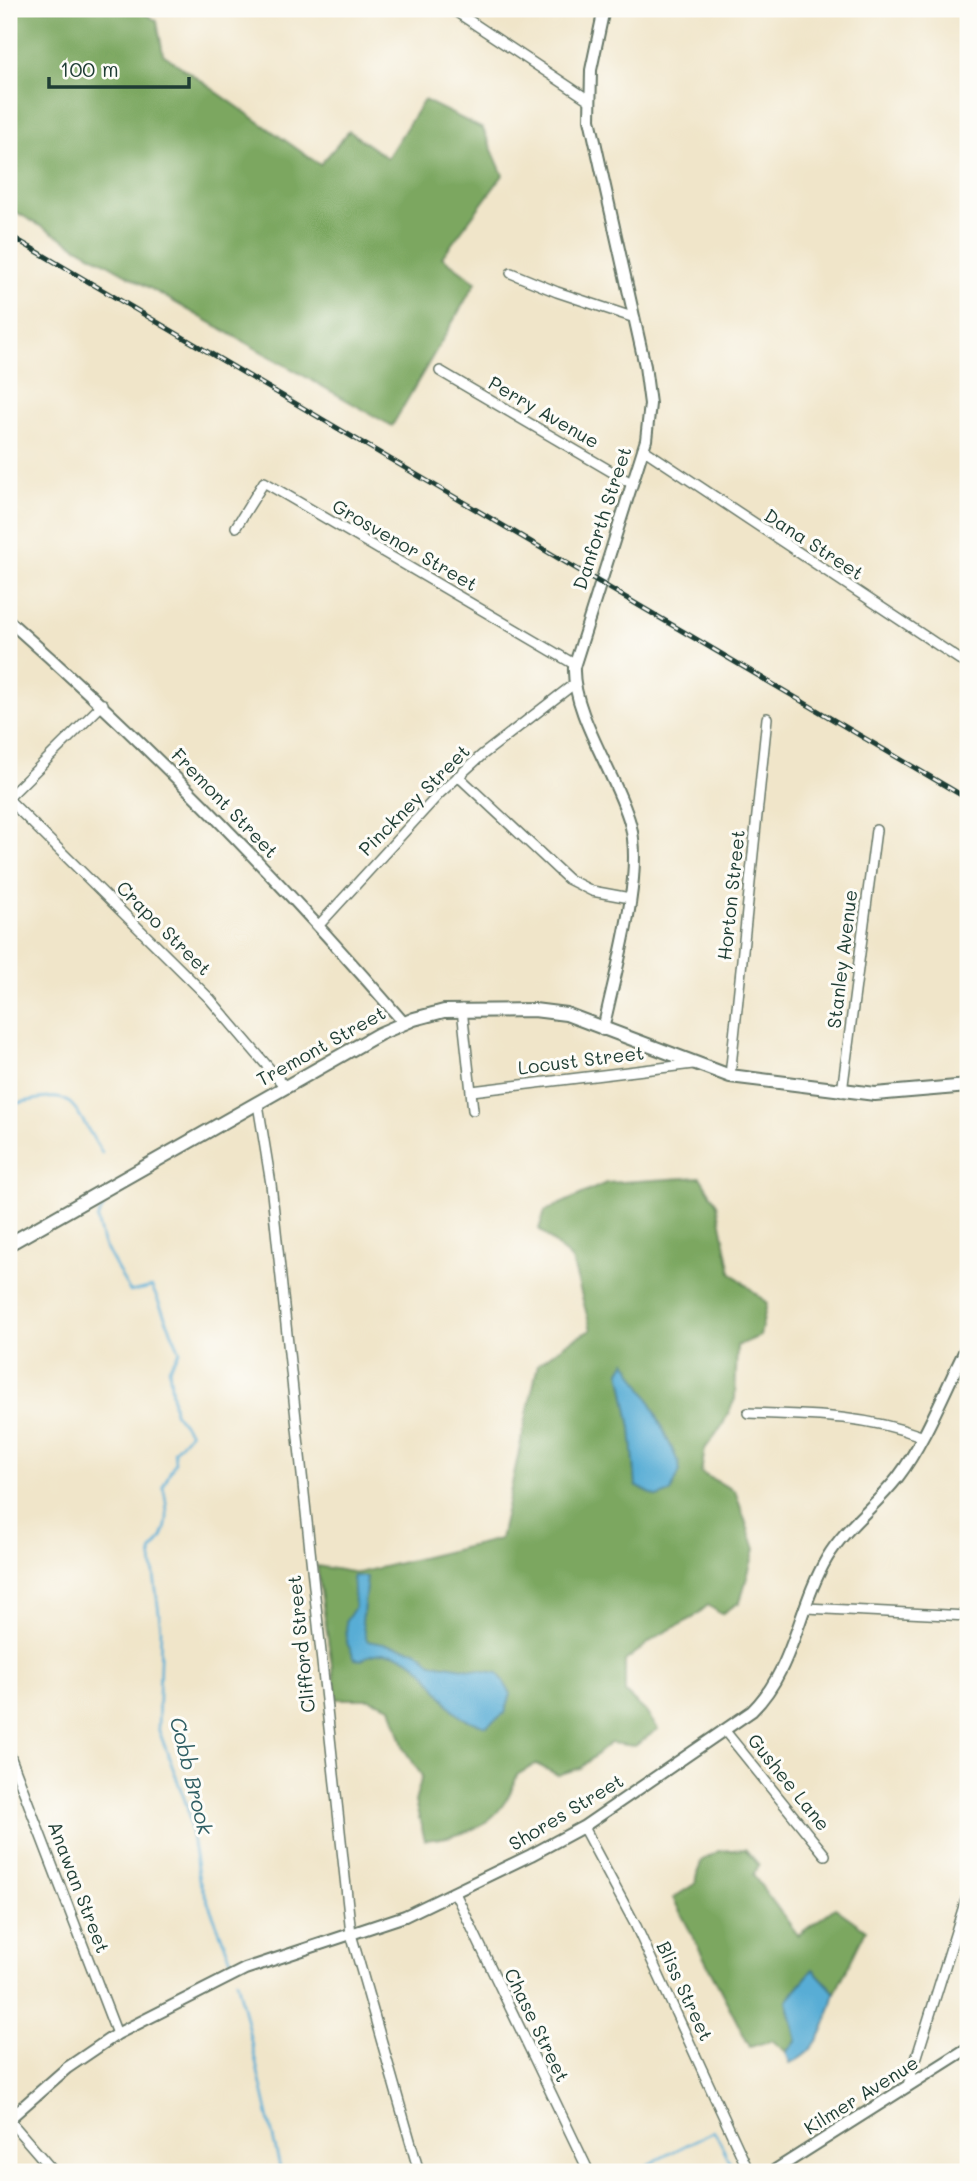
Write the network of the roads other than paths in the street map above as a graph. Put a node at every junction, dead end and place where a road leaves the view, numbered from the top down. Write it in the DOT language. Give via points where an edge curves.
graph roads {
  1 [pos="452,9"];
  2 [pos="604,9"];
  3 [pos="589,100"];
  4 [pos="511,273"];
  5 [pos="635,318"];
  6 [pos="440,371"];
  7 [pos="643,449"];
  8 [pos="631,483"];
  9 [pos="236,527"];
  10 [pos="9,621"];
  11 [pos="575,664"];
  12 [pos="968,665"];
  13 [pos="574,684"];
  14 [pos="103,704"];
  15 [pos="767,718"];
  16 [pos="458,776"];
  17 [pos="9,798"];
  18 [pos="876,830"];
  19 [pos="629,898"];
  20 [pos="320,925"];
  21 [pos="461,1009"];
  22 [pos="404,1023"];
  23 [pos="603,1030"];
  24 [pos="694,1063"];
  25 [pos="730,1076"];
  26 [pos="968,1086"];
  27 [pos="286,1088"];
  28 [pos="472,1091"];
  29 [pos="842,1092"];
  30 [pos="258,1104"];
  31 [pos="473,1110"];
  32 [pos="9,1244"];
  33 [pos="968,1344"];
  34 [pos="965,1359"];
  35 [pos="748,1413"];
  36 [pos="921,1436"];
  37 [pos="806,1608"];
  38 [pos="968,1616"];
  39 [pos="725,1731"];
  40 [pos="9,1753"];
  41 [pos="583,1827"];
  42 [pos="825,1855"];
  43 [pos="455,1893"];
  44 [pos="968,1893"];
  45 [pos="351,1934"];
  46 [pos="117,2034"];
  47 [pos="968,2048"];
  48 [pos="908,2084"];
  49 [pos="9,2120"];
  50 [pos="54,2172"];
  51 [pos="419,2172"];
  52 [pos="589,2172"];
  53 [pos="749,2172"];
  54 [pos="772,2172"];
  1 -- 3 [label="street"];
  2 -- 3 [label="street, Danforth Street"];
  3 -- 5 [label="street, Danforth Street" via="593,137"];
  4 -- 5 [label="street"];
  5 -- 7 [label="street, Danforth Street" via="650,404"];
  6 -- 8 [label="street, Perry Avenue"];
  7 -- 8 [label="street, Danforth Street"];
  7 -- 12 [label="street, Dana Street"];
  8 -- 11 [label="street, Danforth Street"];
  9 -- 11 [label="street, Grosvenor Street" via="264,482"];
  10 -- 14 [label="street, Fremont Street"];
  11 -- 13 [label="street, Danforth Street"];
  13 -- 16 [label="street, Pinckney Street"];
  13 -- 19 [label="street, Danforth Street" via="630,823 634,854"];
  14 -- 17 [label="street, Crapo Street"];
  14 -- 20 [label="street, Fremont Street"];
  15 -- 25 [label="street, Horton Street"];
  16 -- 19 [label="street" via="568,879 592,891"];
  16 -- 20 [label="street, Pinckney Street"];
  17 -- 27 [label="street, Crapo Street" via="210,999"];
  18 -- 29 [label="street, Stanley Avenue"];
  19 -- 23 [label="street, Danforth Street"];
  20 -- 22 [label="street, Fremont Street"];
  21 -- 22 [label="main road, Tremont Street"];
  21 -- 23 [label="main road, Tremont Street" via="550,1011"];
  21 -- 28 [label="street"];
  22 -- 27 [label="main road, Tremont Street"];
  23 -- 24 [label="main road, Tremont Street"];
  24 -- 25 [label="main road, Tremont Street"];
  24 -- 28 [label="street, Locust Street"];
  25 -- 29 [label="main road, Tremont Street"];
  26 -- 29 [label="main road, Tremont Street" via="891,1094"];
  27 -- 30 [label="main road, Tremont Street"];
  28 -- 31 [label="street"];
  30 -- 32 [label="main road, Tremont Street"];
  30 -- 45 [label="street, Clifford Street" via="271,1184"];
  33 -- 34 [label="street, Shores Street"];
  34 -- 36 [label="street, Shores Street"];
  35 -- 36 [label="street" via="847,1417"];
  36 -- 37 [label="street, Shores Street" via="897,1478 833,1548"];
  37 -- 38 [label="street"];
  37 -- 39 [label="street, Shores Street" via="771,1688"];
  39 -- 41 [label="street, Shores Street"];
  39 -- 42 [label="street, Gushee Lane"];
  40 -- 46 [label="street, Anawan Street"];
  41 -- 43 [label="street, Shores Street"];
  41 -- 53 [label="street, Bliss Street" via="631,1916"];
  43 -- 45 [label="street, Shores Street"];
  43 -- 52 [label="street, Chase Street"];
  44 -- 48 [label="street"];
  45 -- 46 [label="street, Shores Street" via="245,1969"];
  45 -- 51 [label="street, Clifford Street"];
  46 -- 49 [label="street, Shores Street" via="75,2061"];
  47 -- 48 [label="street, Kilmer Avenue"];
  48 -- 54 [label="street, Kilmer Avenue"];
  49 -- 50 [label="street"];
}
